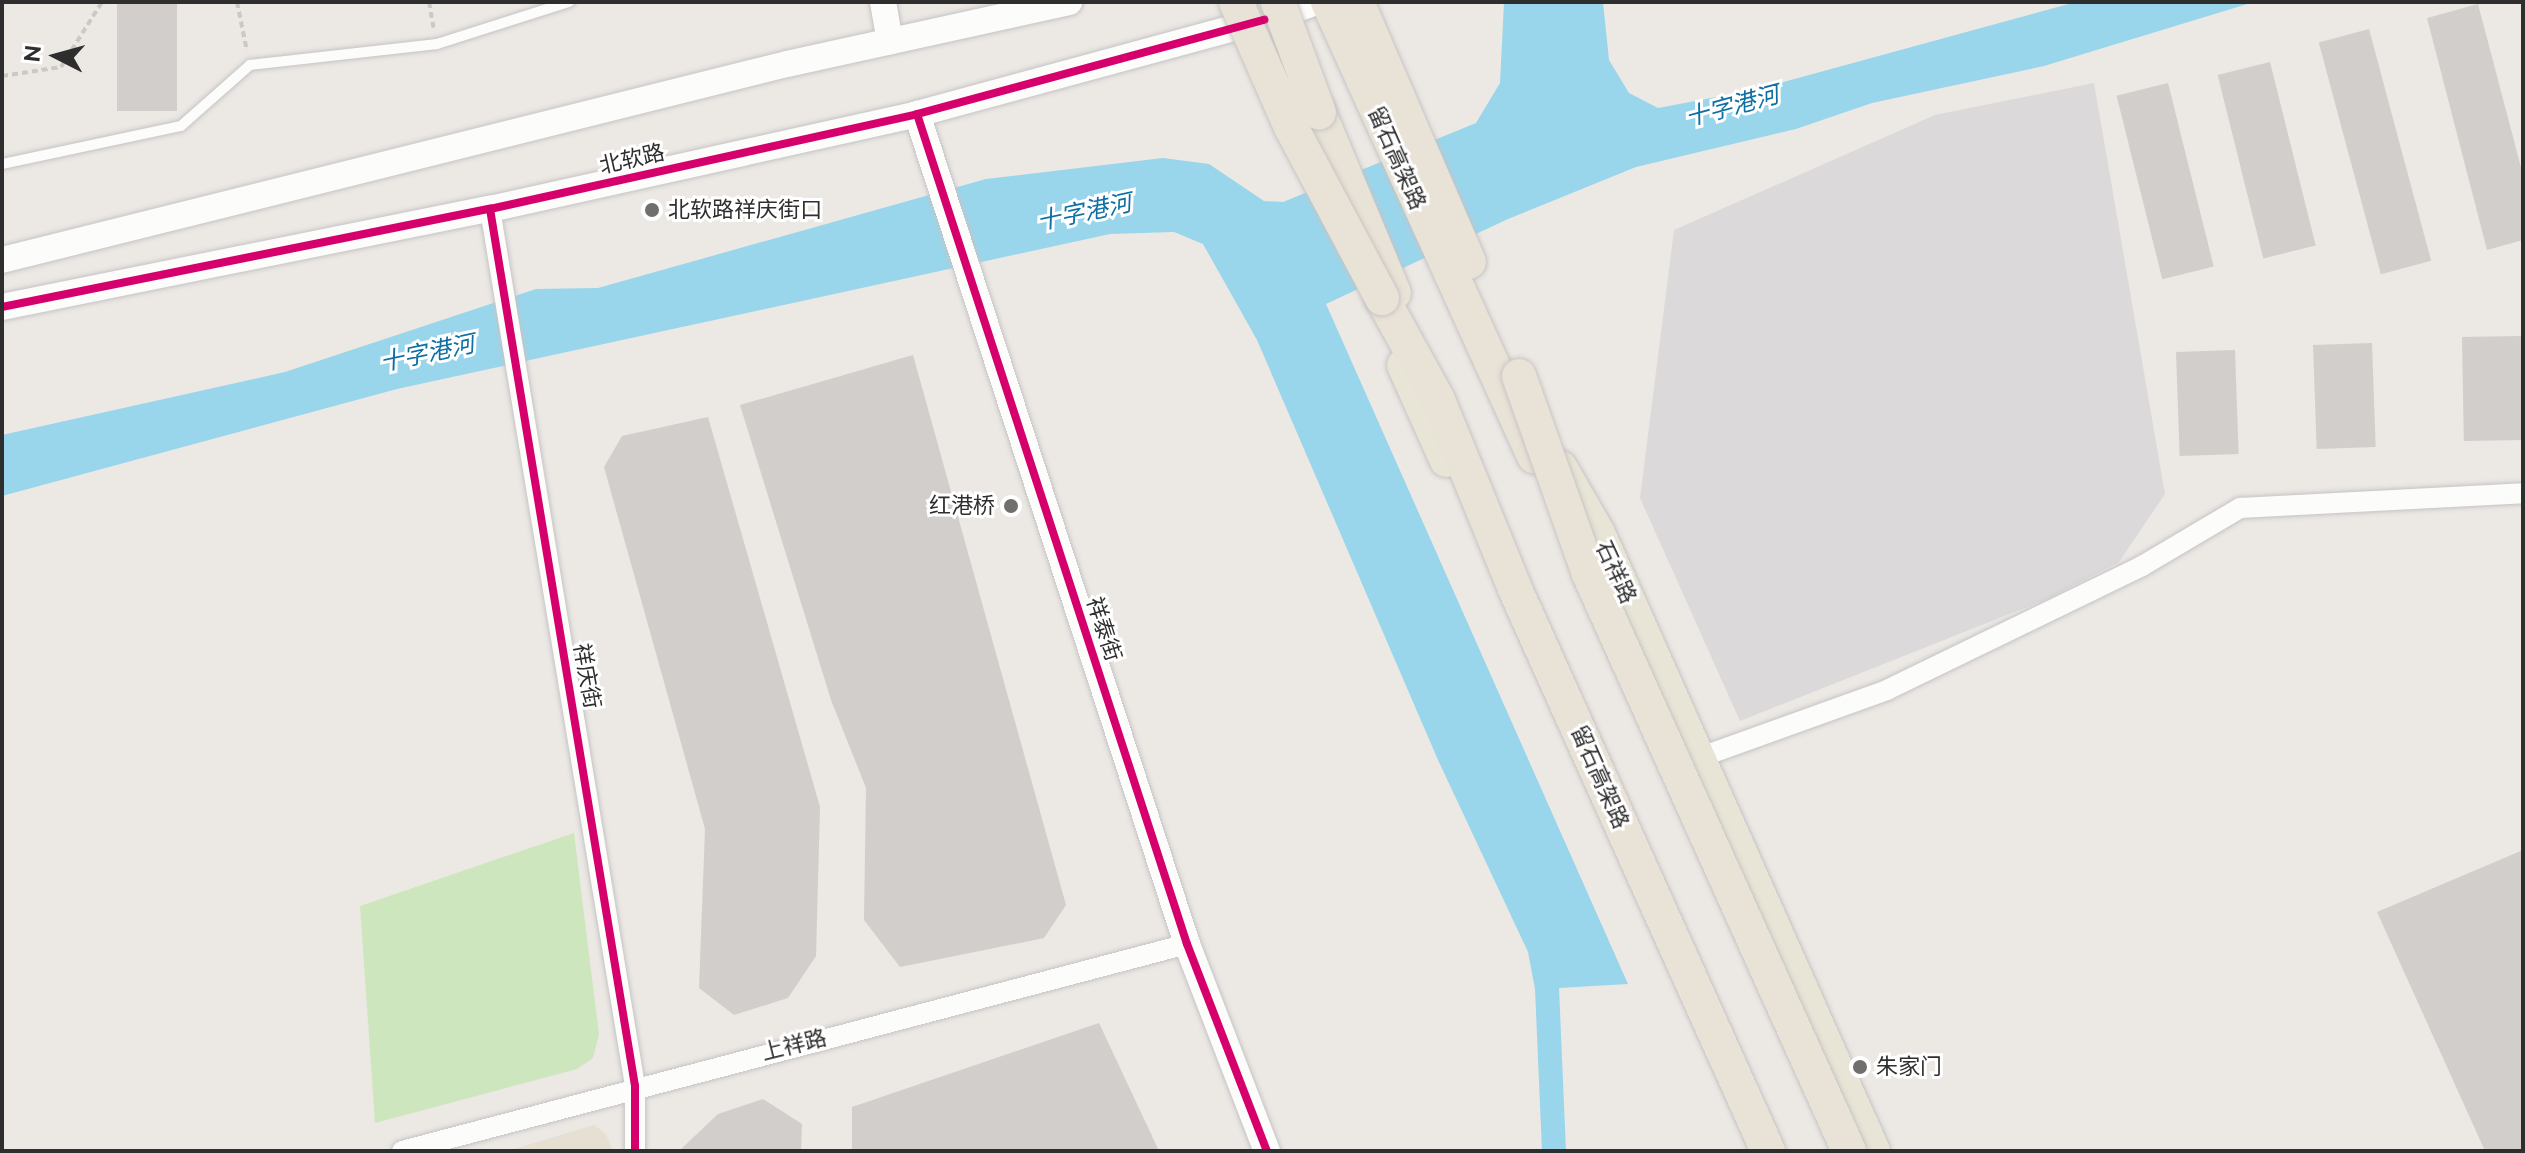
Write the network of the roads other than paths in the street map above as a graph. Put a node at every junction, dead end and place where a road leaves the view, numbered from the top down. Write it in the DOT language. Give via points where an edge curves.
graph roads {
  1 [pos="569,2"];
  2 [pos="883,2"];
  3 [pos="1069,2"];
  4 [pos="1313,2"];
  5 [pos="1328,2"];
  6 [pos="1342,2"];
  7 [pos="1357,2"];
  8 [pos="1259,6"];
  9 [pos="890,41"];
  10 [pos="917,114"];
  11 [pos="2,164"];
  12 [pos="490,209"];
  13 [pos="2,260"];
  14 [pos="2,307"];
  15 [pos="2523,493"];
  16 [pos="1589,574"];
  17 [pos="1701,757"];
  18 [pos="1187,944"];
  19 [pos="635,1086"];
  20 [pos="402,1151"];
  21 [pos="635,1151"];
  22 [pos="1267,1151"];
  23 [pos="1750,1151"];
  24 [pos="1768,1151"];
  25 [pos="1849,1151"];
  26 [pos="1874,1151"];
  1 -- 11 [label="lane" via="437,44 250,65 181,126"];
  2 -- 9 [label="street"];
  3 -- 9 [label="street"];
  4 -- 8 [label="main road"];
  5 -- 16 [label="highway, 留石高架路, bridge"];
  6 -- 17 [label="main road, 石祥路" via="1509,375 1599,533"];
  7 -- 16 [label="highway, 留石高架路, bridge" via="1519,376"];
  8 -- 10 [label="street, 北软路"];
  8 -- 23 [label="main road, bridge" via="1316,165"];
  8 -- 24 [label="highway, 留石高架路, bridge"];
  9 -- 13 [label="street"];
  10 -- 12 [label="street, 北软路"];
  10 -- 18 [label="street, 祥泰街"];
  12 -- 14 [label="street, 北软路"];
  12 -- 19 [label="street, 祥庆街"];
  15 -- 17 [label="street" via="2240,508 2142,566 1887,690"];
  16 -- 25 [label="highway, 留石高架路, bridge"];
  17 -- 26 [label="main road, 石祥路"];
  18 -- 19 [label="street, 上祥路"];
  18 -- 22 [label="street, 祥泰街"];
  19 -- 20 [label="street, 上祥路"];
  19 -- 21 [label="street, 祥庆街"];
}
